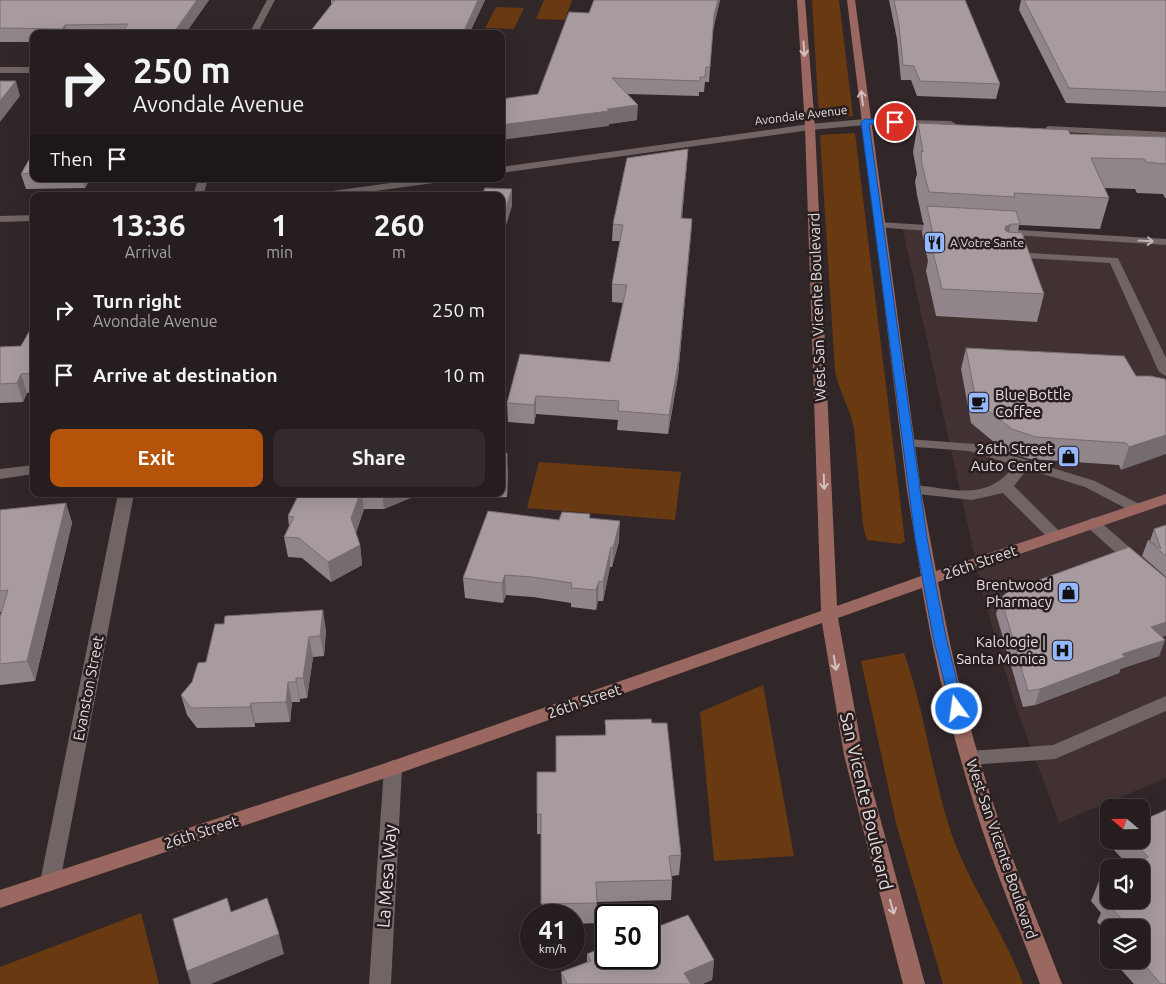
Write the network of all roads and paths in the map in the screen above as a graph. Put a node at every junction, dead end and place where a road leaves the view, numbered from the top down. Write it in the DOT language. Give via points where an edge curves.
graph roads {
  1 [pos="271,0"];
  2 [pos="801,0"];
  3 [pos="851,0"];
  4 [pos="255,30"];
  5 [pos="0,70"];
  6 [pos="30,70"];
  7 [pos="865,122"];
  8 [pos="959,125"];
  9 [pos="810,127"];
  10 [pos="1038,129"];
  11 [pos="1166,135"];
  12 [pos="505,169"];
  13 [pos="419,182"];
  14 [pos="346,192"];
  15 [pos="30,218"];
  16 [pos="0,219"];
  17 [pos="878,225"];
  18 [pos="952,229"];
  19 [pos="991,232"];
  20 [pos="1121,240"];
  21 [pos="1166,242"];
  22 [pos="1006,254"];
  23 [pos="1114,260"];
  24 [pos="1166,372"];
  25 [pos="908,443"];
  26 [pos="1023,463"];
  27 [pos="30,470"];
  28 [pos="0,474"];
  29 [pos="1005,486"];
  30 [pos="914,490"];
  31 [pos="125,497"];
  32 [pos="1166,499"];
  33 [pos="1136,508"];
  34 [pos="1092,523"];
  35 [pos="1056,536"];
  36 [pos="929,580"];
  37 [pos="1166,588"];
  38 [pos="829,615"];
  39 [pos="1166,703"];
  40 [pos="970,758"];
  41 [pos="393,768"];
  42 [pos="50,882"];
  43 [pos="0,899"];
  44 [pos="380,984"];
  45 [pos="914,984"];
  46 [pos="1051,984"];
  1 -- 4 [label="street"];
  2 -- 9 [label="main road, West San Vicente Boulevard, one-way"];
  7 -- 3 [label="main road, West San Vicente Boulevard, one-way"];
  5 -- 6 [label="street"];
  7 -- 8 [label="street, Avondale Avenue"];
  7 -- 9 [label="street, Avondale Avenue"];
  7 -- 17 [label="main road, West San Vicente Boulevard"];
  9 -- 12 [label="street, Avondale Avenue"];
  9 -- 38 [label="main road, West San Vicente Boulevard, one-way"];
  10 -- 11 [label="street"];
  13 -- 14 [label="street"];
  15 -- 16 [label="street"];
  17 -- 18 [label="street"];
  17 -- 25 [label="main road, West San Vicente Boulevard"];
  19 -- 20 [label="street"];
  20 -- 21 [label="street, one-way"];
  20 -- 23 [label="street"];
  22 -- 23 [label="street"];
  23 -- 24 [label="street"];
  25 -- 26 [label="street" via="970,447"];
  25 -- 30 [label="main road, West San Vicente Boulevard"];
  26 -- 29 [label="street"];
  26 -- 33 [label="street" via="1090,484"];
  27 -- 28 [label="street"];
  29 -- 30 [label="street" via="992,493 973,494"];
  29 -- 35 [label="street"];
  30 -- 36 [label="main road, West San Vicente Boulevard"];
  31 -- 42 [label="street, Evanston Street"];
  32 -- 33 [label="main road, 26th Street"];
  33 -- 34 [label="main road, 26th Street"];
  34 -- 35 [label="main road, 26th Street"];
  34 -- 37 [label="street"];
  35 -- 36 [label="main road, 26th Street"];
  36 -- 38 [label="main road, 26th Street"];
  36 -- 40 [label="main road, West San Vicente Boulevard" via="942,648"];
  38 -- 41 [label="main road, 26th Street"];
  38 -- 45 [label="main road, San Vicente Boulevard, one-way" via="853,750 877,854"];
  39 -- 40 [label="street" via="1055,752"];
  40 -- 46 [label="main road, West San Vicente Boulevard" via="991,827"];
  41 -- 42 [label="main road, 26th Street"];
  41 -- 44 [label="street, La Mesa Way"];
  42 -- 43 [label="main road, 26th Street"];
}
